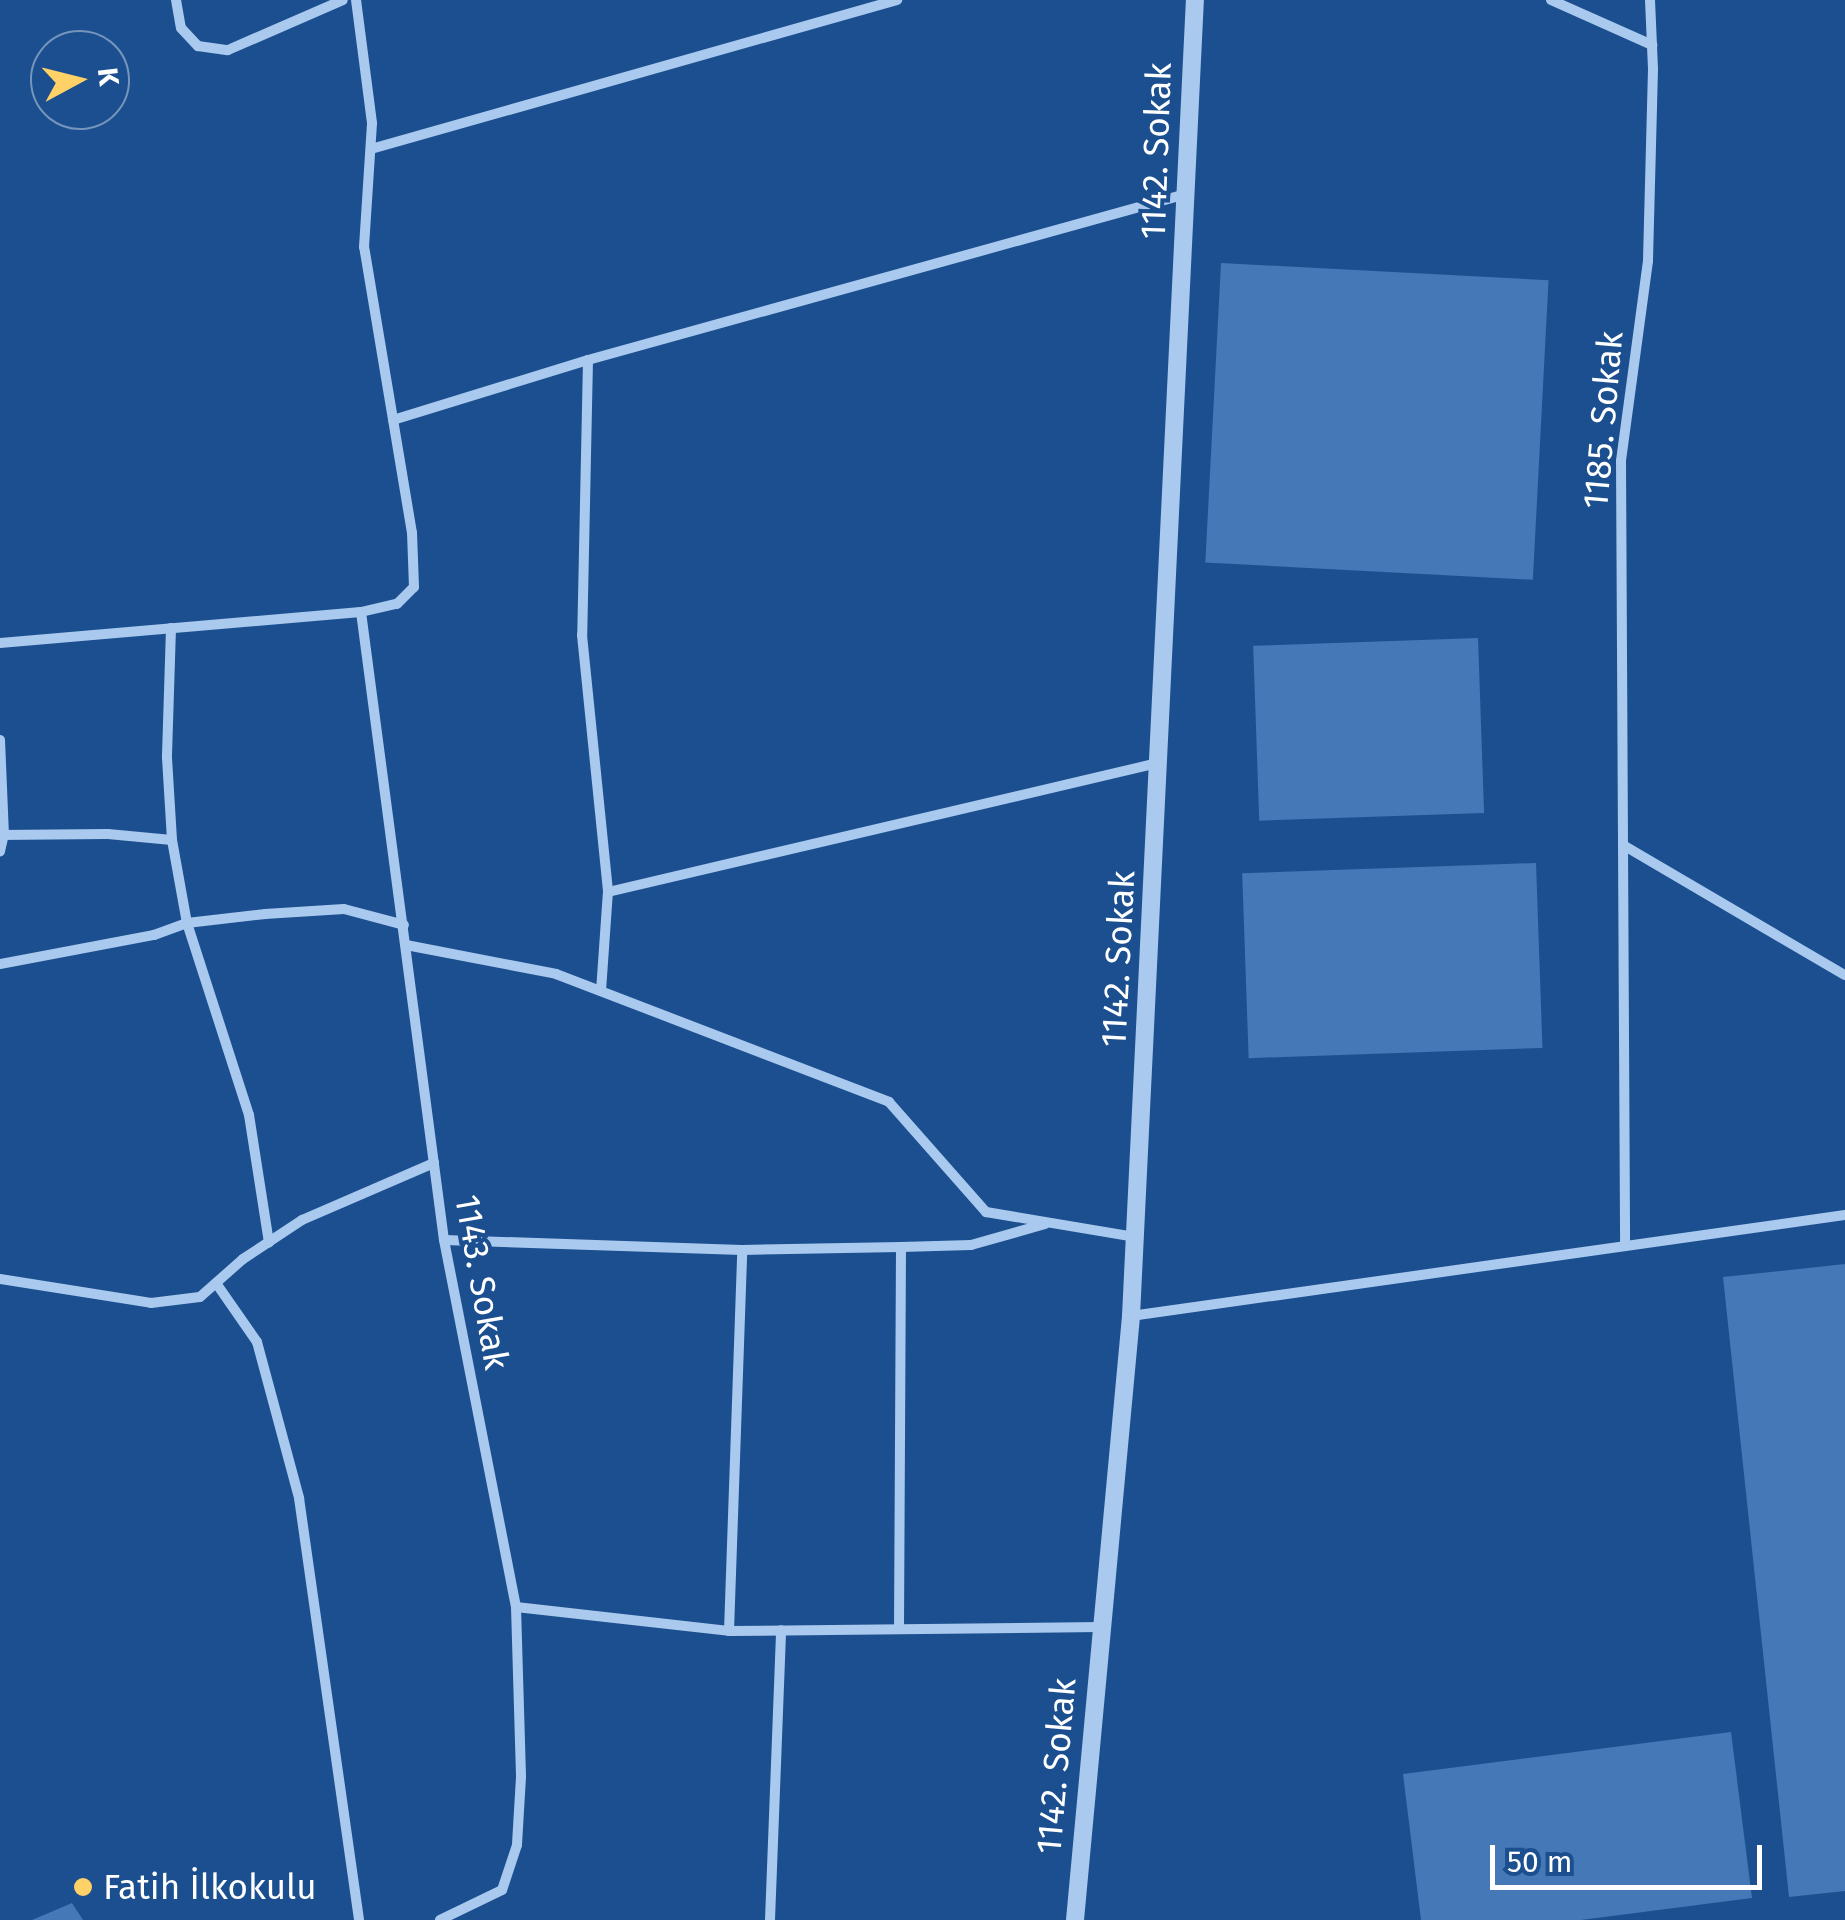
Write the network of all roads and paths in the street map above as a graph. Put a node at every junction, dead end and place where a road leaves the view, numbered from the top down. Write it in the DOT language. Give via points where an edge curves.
graph roads {
  1 [pos="176,0"];
  2 [pos="343,0"];
  3 [pos="356,0"];
  4 [pos="897,0"];
  5 [pos="1195,0"];
  6 [pos="1551,0"];
  7 [pos="1650,0"];
  8 [pos="1652,45"];
  9 [pos="370,149"];
  10 [pos="1187,194"];
  11 [pos="588,360"];
  12 [pos="394,420"];
  13 [pos="360,612"];
  14 [pos="171,628"];
  15 [pos="0,643"];
  16 [pos="0,740"];
  17 [pos="1161,763"];
  18 [pos="2,834"];
  19 [pos="172,840"];
  20 [pos="1623,845"];
  21 [pos="0,852"];
  22 [pos="608,892"];
  23 [pos="187,923"];
  24 [pos="404,925"];
  25 [pos="406,945"];
  26 [pos="0,964"];
  27 [pos="1845,975"];
  28 [pos="601,991"];
  29 [pos="434,1163"];
  30 [pos="1845,1214"];
  31 [pos="1049,1223"];
  32 [pos="1136,1238"];
  33 [pos="444,1240"];
  34 [pos="269,1242"];
  35 [pos="1625,1246"];
  36 [pos="901,1247"];
  37 [pos="742,1250"];
  38 [pos="0,1278"];
  39 [pos="216,1283"];
  40 [pos="1131,1316"];
  41 [pos="516,1607"];
  42 [pos="1100,1627"];
  43 [pos="899,1629"];
  44 [pos="781,1630"];
  45 [pos="729,1631"];
  46 [pos="464,1916"];
  47 [pos="359,1920"];
  48 [pos="440,1920"];
  49 [pos="770,1920"];
  50 [pos="1075,1920"];
  1 -- 2 [label="street" via="181,28 198,46 228,50"];
  3 -- 9 [label="street"];
  4 -- 9 [label="street"];
  5 -- 10 [label="street, 1142. Sokak"];
  6 -- 8 [label="street"];
  7 -- 8 [label="street, 1185. Sokak"];
  8 -- 20 [label="street, 1185. Sokak" via="1648,261 1621,461"];
  9 -- 12 [label="street" via="364,247"];
  10 -- 11 [label="street"];
  10 -- 17 [label="street, 1142. Sokak"];
  11 -- 12 [label="street"];
  11 -- 22 [label="street" via="582,634"];
  12 -- 13 [label="street" via="414,587 397,604"];
  13 -- 14 [label="street"];
  13 -- 24 [label="street, 1143. Sokak"];
  14 -- 15 [label="street"];
  14 -- 19 [label="street"];
  16 -- 18 [label="street"];
  17 -- 22 [label="street"];
  17 -- 32 [label="street, 1142. Sokak"];
  18 -- 19 [label="street"];
  18 -- 21 [label="street"];
  19 -- 23 [label="street"];
  20 -- 27 [label="street"];
  20 -- 35 [label="street, 1185. Sokak"];
  22 -- 28 [label="street"];
  23 -- 24 [label="street" via="344,910"];
  23 -- 26 [label="street"];
  23 -- 34 [label="street" via="248,1115"];
  24 -- 25 [label="street, 1143. Sokak"];
  25 -- 28 [label="street" via="556,974"];
  25 -- 29 [label="street, 1143. Sokak"];
  28 -- 31 [label="street" via="889,1102 986,1212"];
  29 -- 33 [label="street, 1143. Sokak"];
  29 -- 34 [label="street" via="302,1220"];
  30 -- 35 [label="street"];
  31 -- 32 [label="street"];
  31 -- 36 [label="street" via="971,1245"];
  32 -- 40 [label="street, 1142. Sokak"];
  33 -- 37 [label="street"];
  33 -- 41 [label="street, 1143. Sokak"];
  34 -- 39 [label="street"];
  35 -- 40 [label="street"];
  36 -- 37 [label="street"];
  36 -- 43 [label="street"];
  37 -- 45 [label="street"];
  38 -- 39 [label="street" via="151,1303 200,1297"];
  39 -- 47 [label="street" via="257,1342 299,1498"];
  40 -- 42 [label="street, 1142. Sokak"];
  41 -- 45 [label="street"];
  41 -- 46 [label="street, 1143. Sokak" via="518,1845 502,1890"];
  42 -- 43 [label="street"];
  42 -- 50 [label="street, 1142. Sokak"];
  43 -- 44 [label="street"];
  44 -- 45 [label="street"];
  44 -- 49 [label="street"];
  46 -- 48 [label="street, 1143. Sokak"];
}
